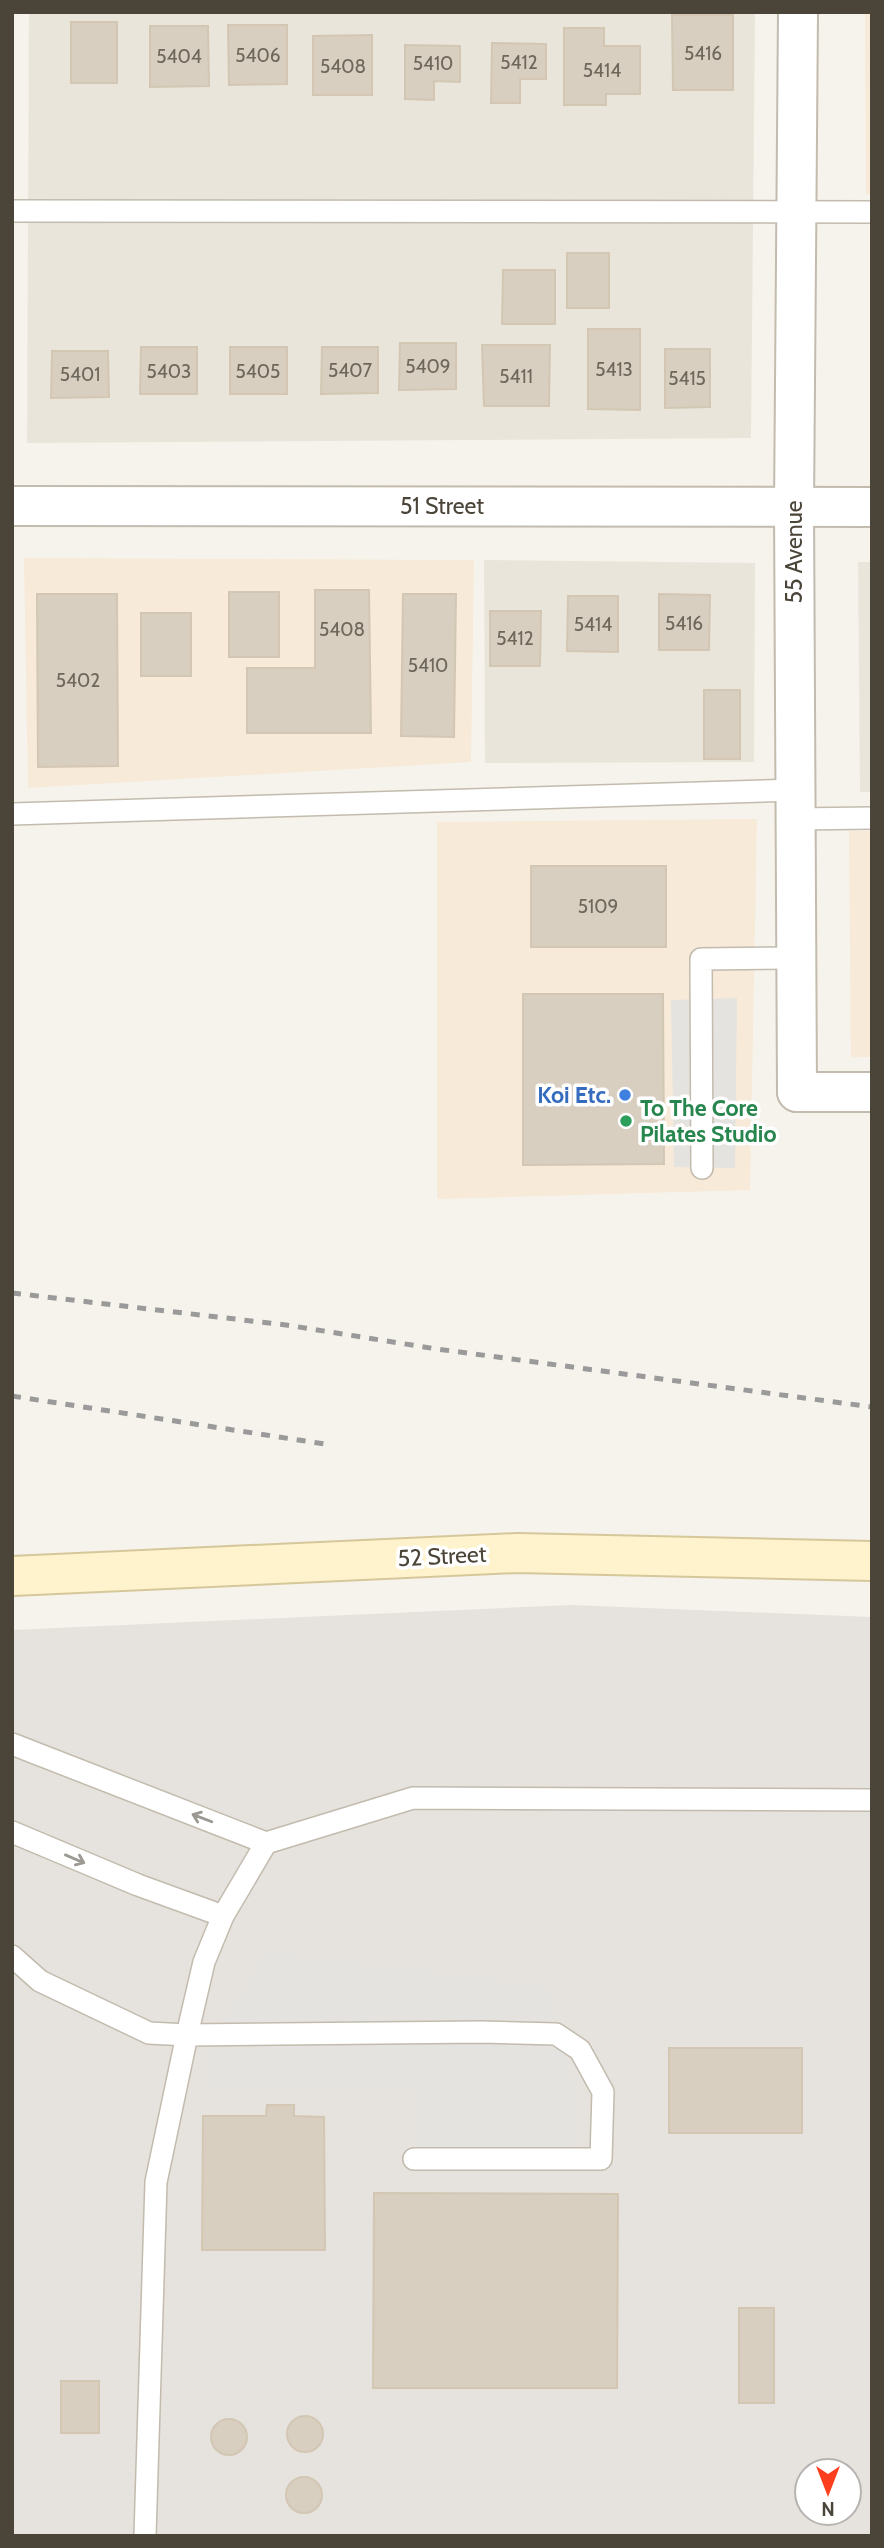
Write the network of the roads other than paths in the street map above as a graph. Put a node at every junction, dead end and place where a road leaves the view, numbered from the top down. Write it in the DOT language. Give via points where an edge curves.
graph roads {
  1 [pos="798,12"];
  2 [pos="12,211"];
  3 [pos="872,212"];
  4 [pos="796,213"];
  5 [pos="12,506"];
  6 [pos="794,507"];
  7 [pos="872,507"];
  8 [pos="795,804"];
  9 [pos="12,814"];
  10 [pos="872,818"];
  11 [pos="796,958"];
  12 [pos="872,1092"];
  13 [pos="702,1168"];
  14 [pos="872,1561"];
  15 [pos="12,1576"];
  16 [pos="12,1744"];
  17 [pos="872,1800"];
  18 [pos="12,1832"];
  19 [pos="266,1843"];
  20 [pos="223,1916"];
  21 [pos="12,1956"];
  22 [pos="187,2035"];
  23 [pos="414,2159"];
  24 [pos="145,2536"];
  1 -- 4 [label="street, 55 Avenue"];
  2 -- 4 [label="lane"];
  3 -- 4 [label="lane"];
  4 -- 6 [label="street, 55 Avenue"];
  5 -- 6 [label="street, 51 Street"];
  6 -- 7 [label="street, 51 Street"];
  6 -- 8 [label="street, 55 Avenue"];
  8 -- 9 [label="lane"];
  8 -- 10 [label="lane"];
  8 -- 11 [label="street, 55 Avenue"];
  11 -- 12 [label="street, 55 Avenue" via="797,1092"];
  11 -- 13 [label="lane" via="701,959"];
  14 -- 15 [label="main road, 52 Street" via="517,1553"];
  19 -- 16 [label="lane, one-way"];
  17 -- 19 [label="lane" via="413,1798"];
  18 -- 20 [label="lane, one-way"];
  19 -- 20 [label="lane"];
  20 -- 22 [label="lane" via="204,1962"];
  21 -- 22 [label="lane" via="40,1981 149,2034"];
  22 -- 23 [label="lane" via="556,2034 580,2050 603,2092 601,2159"];
  22 -- 24 [label="lane" via="156,2182"];
}
